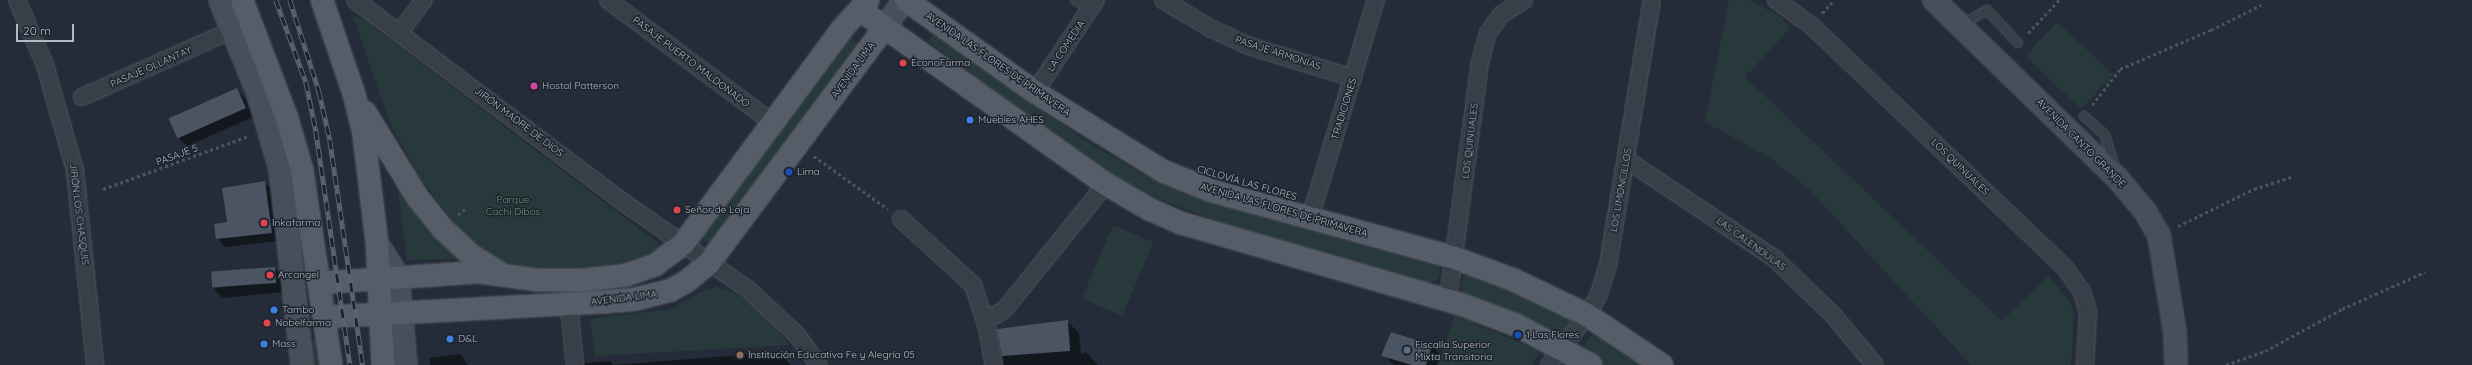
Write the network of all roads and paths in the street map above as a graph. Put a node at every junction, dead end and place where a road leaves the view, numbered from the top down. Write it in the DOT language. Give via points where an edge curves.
graph roads {
  1 [pos="17,0"];
  2 [pos="220,0"];
  3 [pos="242,0"];
  4 [pos="322,0"];
  5 [pos="354,0"];
  6 [pos="424,0"];
  7 [pos="608,0"];
  8 [pos="905,0"];
  9 [pos="1075,0"];
  10 [pos="1163,0"];
  11 [pos="1376,0"];
  12 [pos="1524,0"];
  13 [pos="1652,0"];
  14 [pos="1776,0"];
  15 [pos="1834,0"];
  16 [pos="1934,0"];
  17 [pos="2059,0"];
  18 [pos="864,5"];
  19 [pos="1093,5"];
  20 [pos="2261,5"];
  21 [pos="2049,11"];
  22 [pos="1819,16"];
  23 [pos="1960,25"];
  24 [pos="884,27"];
  25 [pos="400,33"];
  26 [pos="219,36"];
  27 [pos="2018,43"];
  28 [pos="1353,78"];
  29 [pos="1035,92"];
  30 [pos="354,94"];
  31 [pos="82,97"];
  32 [pos="2084,116"];
  33 [pos="773,123"];
  34 [pos="257,133"];
  35 [pos="798,146"];
  36 [pos="1627,160"];
  37 [pos="2292,177"];
  38 [pos="2118,178"];
  39 [pos="1106,184"];
  40 [pos="103,189"];
  41 [pos="1310,218"];
  42 [pos="901,219"];
  43 [pos="2159,235"];
  44 [pos="683,244"];
  45 [pos="1455,258"];
  46 [pos="709,263"];
  47 [pos="2425,272"];
  48 [pos="507,276"];
  49 [pos="388,277"];
  50 [pos="319,283"];
  51 [pos="293,285"];
  52 [pos="1448,299"];
  53 [pos="570,304"];
  54 [pos="403,311"];
  55 [pos="379,314"];
  56 [pos="1587,315"];
  57 [pos="325,317"];
  58 [pos="297,318"];
  59 [pos="984,318"];
  60 [pos="1555,356"];
  61 [pos="96,365"];
  62 [pos="302,365"];
  63 [pos="331,365"];
  64 [pos="383,365"];
  65 [pos="406,365"];
  66 [pos="575,365"];
  67 [pos="819,365"];
  68 [pos="994,365"];
  69 [pos="1591,365"];
  70 [pos="1662,365"];
  71 [pos="1875,365"];
  72 [pos="2085,365"];
  73 [pos="2176,365"];
  74 [pos="2226,365"];
  1 -- 61 [label="street, JIRÓN LOS CHASQUIS" via="47,72 75,170"];
  2 -- 51 [label="main road" via="257,90 280,168"];
  3 -- 50 [label="main road" via="294,140 302,170"];
  4 -- 30 [label="main road"];
  5 -- 25 [label="street, JIRÓN MADRE DE DIOS"];
  6 -- 25 [label="street"];
  7 -- 33 [label="street, PASAJE PUERTO MALDONADO"];
  8 -- 24 [label="main road, AVENIDA LIMA"];
  8 -- 29 [label="main road, AVENIDA LAS FLORES DE PRIMAVERA"];
  9 -- 19 [label="lane"];
  10 -- 28 [label="street, PASAJE ARMONÍAS" via="1212,29 1249,46"];
  11 -- 28 [label="street, TRADICIONES"];
  12 -- 45 [label="street, LOS QUINUALES" via="1502,14 1488,33 1480,62"];
  13 -- 36 [label="street, LOS LIMONCILLOS"];
  14 -- 72 [label="street, LOS QUINUALES" via="1813,27 2066,269 2082,292 2088,312"];
  15 -- 22 [label="path"];
  16 -- 23 [label="main road, AVENIDA CANTO GRANDE"];
  17 -- 21 [label="path"];
  18 -- 24 [label="main road"];
  18 -- 33 [label="main road" via="842,29"];
  19 -- 29 [label="street, LA COMEDIA"];
  20 -- 32 [label="path" via="2211,30 2120,69"];
  23 -- 27 [label="lane" via="1987,10"];
  23 -- 38 [label="main road, AVENIDA CANTO GRANDE"];
  24 -- 35 [label="main road, AVENIDA LIMA"];
  24 -- 39 [label="main road"];
  25 -- 44 [label="street, JIRÓN MADRE DE DIOS" via="616,197"];
  26 -- 31 [label="street, PASAJE OLLANTAY"];
  28 -- 41 [label="street, TRADICIONES"];
  29 -- 41 [label="main road, AVENIDA LAS FLORES DE PRIMAVERA" via="1163,171 1212,191"];
  30 -- 48 [label="main road" via="418,198 443,229 471,255"];
  30 -- 49 [label="main road" via="369,168 377,244"];
  32 -- 38 [label="lane" via="2105,135"];
  33 -- 44 [label="main road"];
  34 -- 40 [label="path, PASAJE 5"];
  35 -- 42 [label="path"];
  35 -- 46 [label="main road, AVENIDA LIMA"];
  36 -- 56 [label="street, LOS LIMONCILLOS" via="1608,265 1599,294"];
  36 -- 71 [label="street, LAS CALENDULAS" via="1774,258 1832,315"];
  37 -- 43 [label="path" via="2254,189"];
  38 -- 43 [label="main road, AVENIDA CANTO GRANDE" via="2145,211"];
  39 -- 52 [label="main road" via="1149,210 1181,223"];
  39 -- 59 [label="street" via="1005,309"];
  41 -- 45 [label="main road, AVENIDA LAS FLORES DE PRIMAVERA"];
  42 -- 59 [label="street" via="972,285"];
  43 -- 73 [label="main road, AVENIDA CANTO GRANDE" via="2171,304"];
  44 -- 46 [label="street, JIRÓN MADRE DE DIOS"];
  44 -- 48 [label="main road" via="665,260 626,275 557,281"];
  45 -- 52 [label="street, LOS QUINUALES"];
  45 -- 56 [label="main road, AVENIDA LAS FLORES DE PRIMAVERA" via="1535,289"];
  46 -- 53 [label="main road, AVENIDA LIMA" via="687,281 661,294 636,299"];
  46 -- 67 [label="street, JIRÓN MADRE DE DIOS" via="749,290 774,312"];
  47 -- 74 [label="path" via="2342,309 2265,351"];
  48 -- 49 [label="main road" via="479,272"];
  49 -- 50 [label="main road"];
  49 -- 54 [label="main road"];
  49 -- 55 [label="main road"];
  50 -- 51 [label="main road"];
  50 -- 57 [label="main road"];
  51 -- 58 [label="main road"];
  52 -- 60 [label="main road" via="1516,325"];
  53 -- 54 [label="main road, AVENIDA LIMA"];
  53 -- 66 [label="street"];
  54 -- 55 [label="main road, AVENIDA LIMA"];
  54 -- 65 [label="main road"];
  55 -- 57 [label="main road, AVENIDA LIMA"];
  55 -- 64 [label="main road"];
  56 -- 60 [label="street, LOS LIMONCILLOS"];
  56 -- 70 [label="main road, AVENIDA LAS FLORES DE PRIMAVERA"];
  57 -- 58 [label="main road, AVENIDA LIMA"];
  57 -- 63 [label="main road"];
  58 -- 62 [label="main road"];
  59 -- 68 [label="street"];
  60 -- 69 [label="main road"];
}
